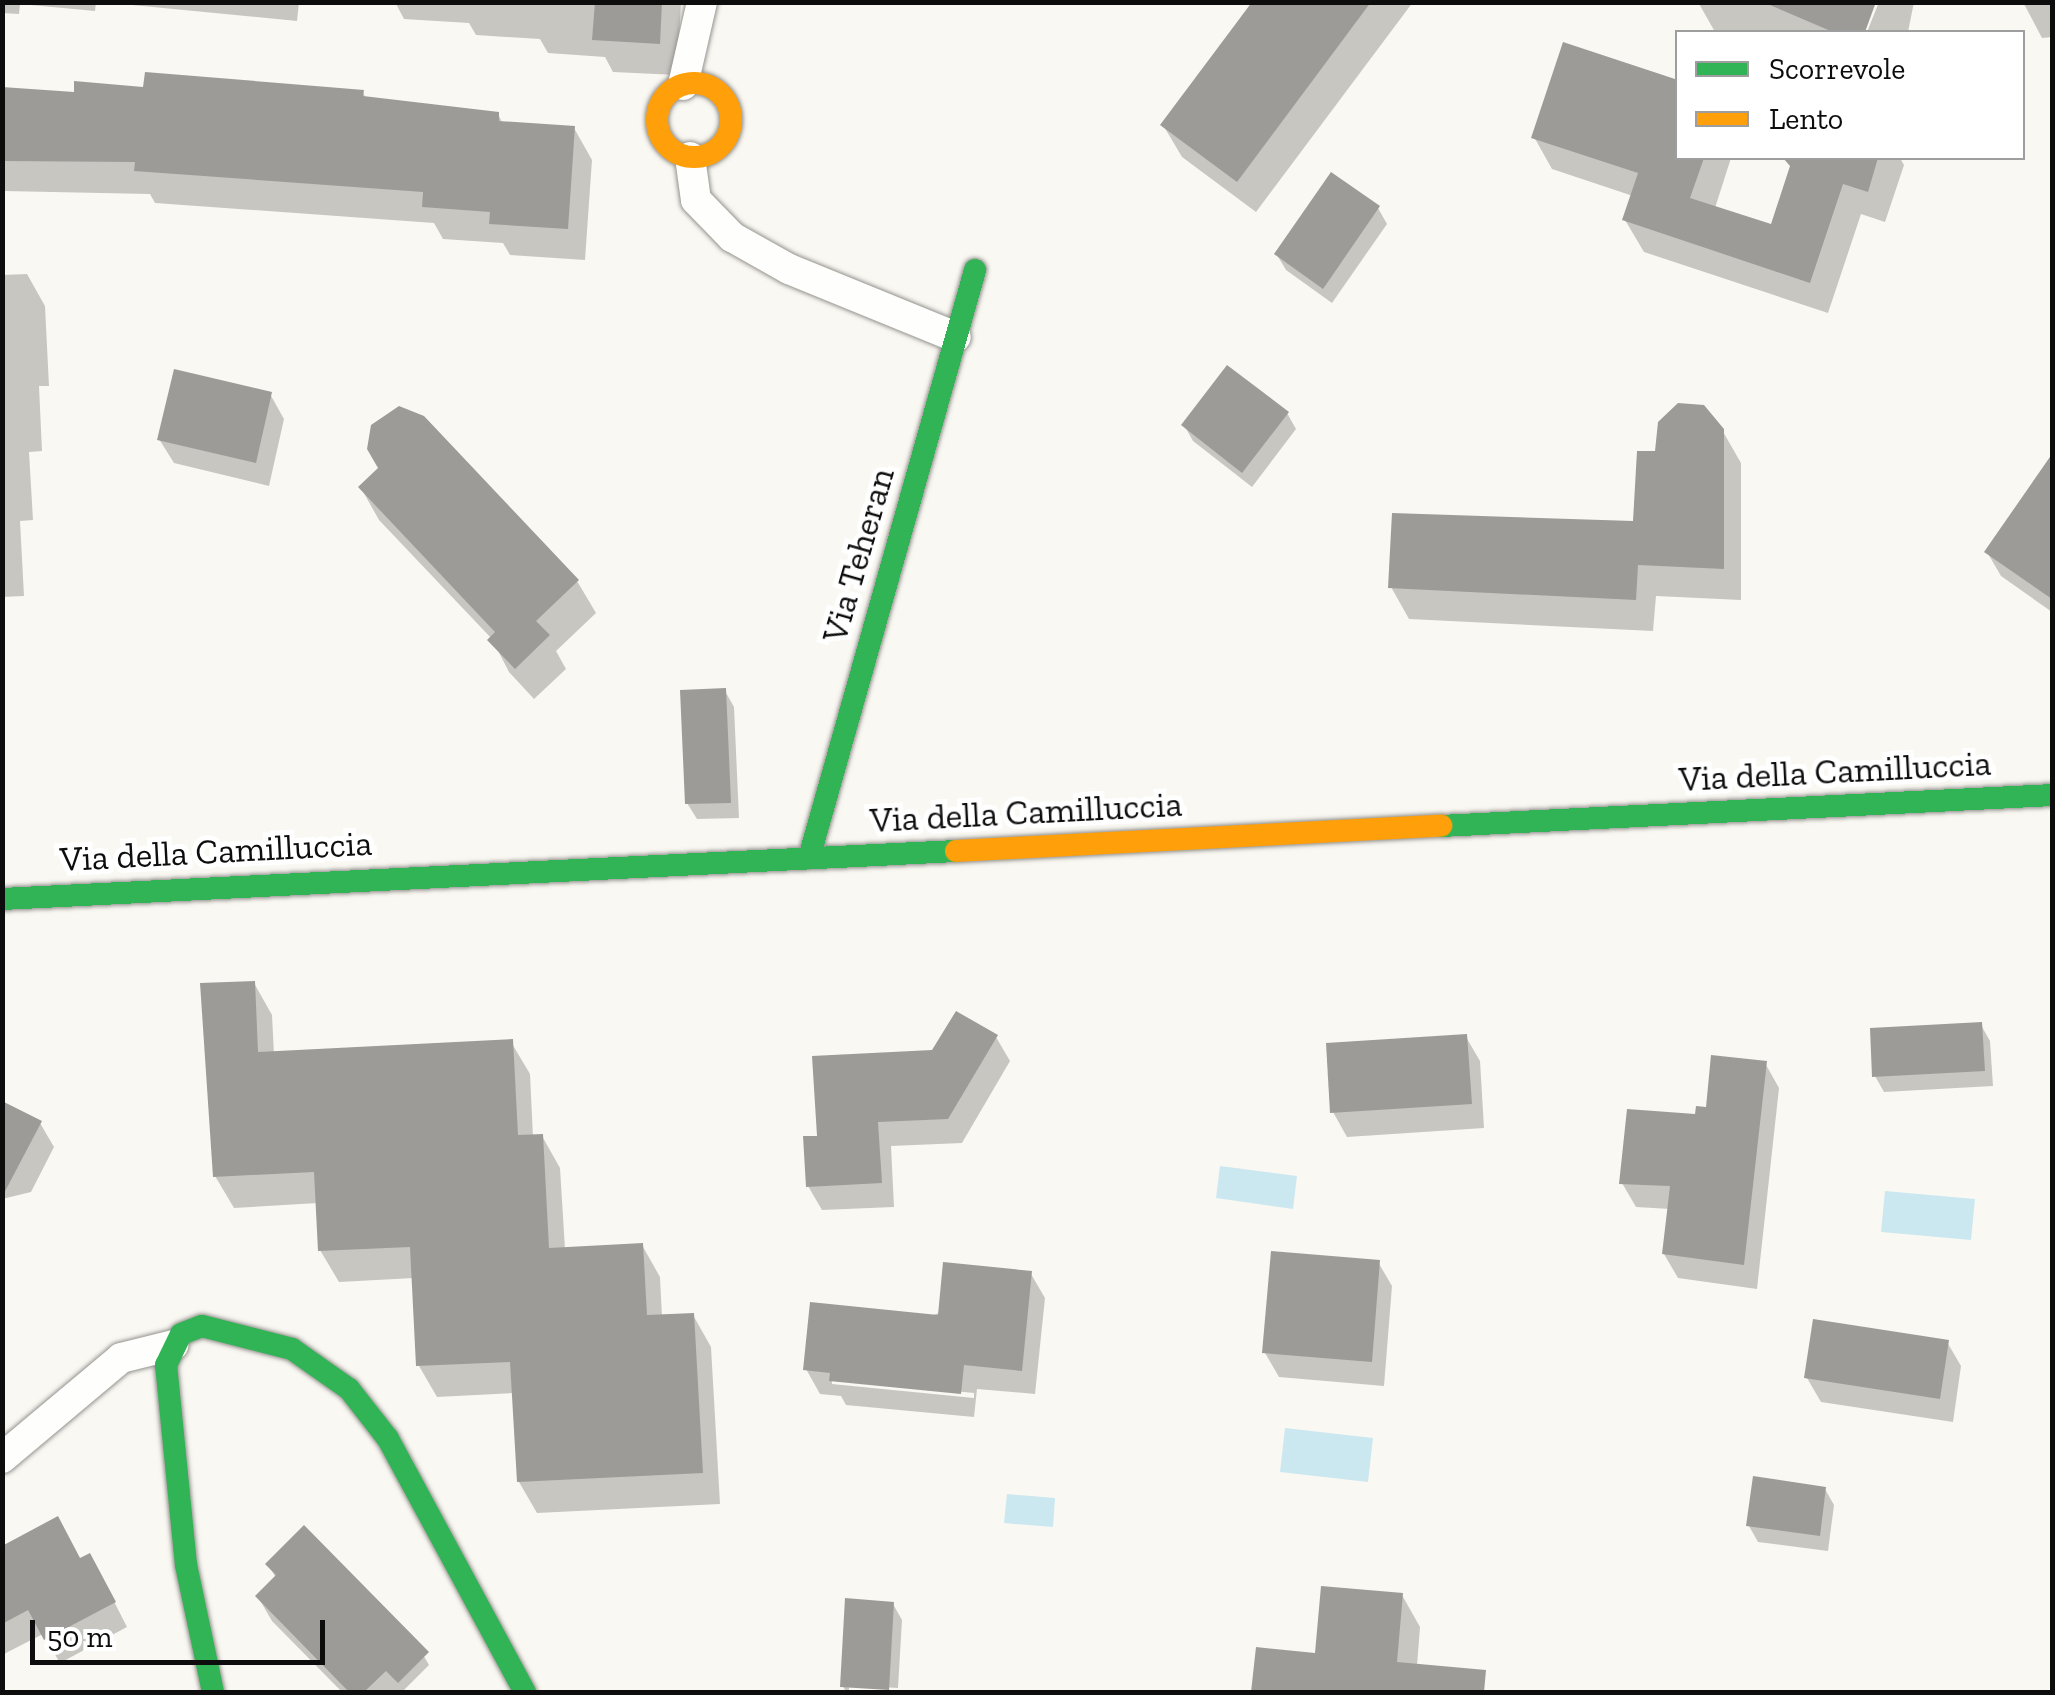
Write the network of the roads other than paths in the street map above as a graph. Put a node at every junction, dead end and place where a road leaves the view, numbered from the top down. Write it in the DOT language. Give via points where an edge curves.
graph roads {
  1 [pos="702,2"];
  2 [pos="683,85"];
  3 [pos="690,156"];
  4 [pos="975,270"];
  5 [pos="956,337"];
  6 [pos="2052,796"];
  7 [pos="809,858"];
  8 [pos="2,899"];
  9 [pos="172,1345"];
  10 [pos="2,1458"];
  11 [pos="213,1692"];
  12 [pos="525,1692"];
  1 -- 2 [label="street"];
  2 -- 3 [label="main road" via="663,99 657,124 668,146"];
  2 -- 3 [label="main road" via="716,91 729,111 722,144"];
  3 -- 5 [label="street" via="696,200 732,238 789,269"];
  4 -- 5 [label="main road, Via Teheran"];
  5 -- 7 [label="main road, Via Teheran"];
  6 -- 7 [label="main road, Via della Camilluccia"];
  7 -- 8 [label="main road, Via della Camilluccia"];
  9 -- 10 [label="street" via="121,1358"];
  9 -- 11 [label="main road" via="166,1372 186,1565"];
  9 -- 12 [label="main road" via="202,1326 238,1333 292,1349 350,1389 388,1440"];
}
